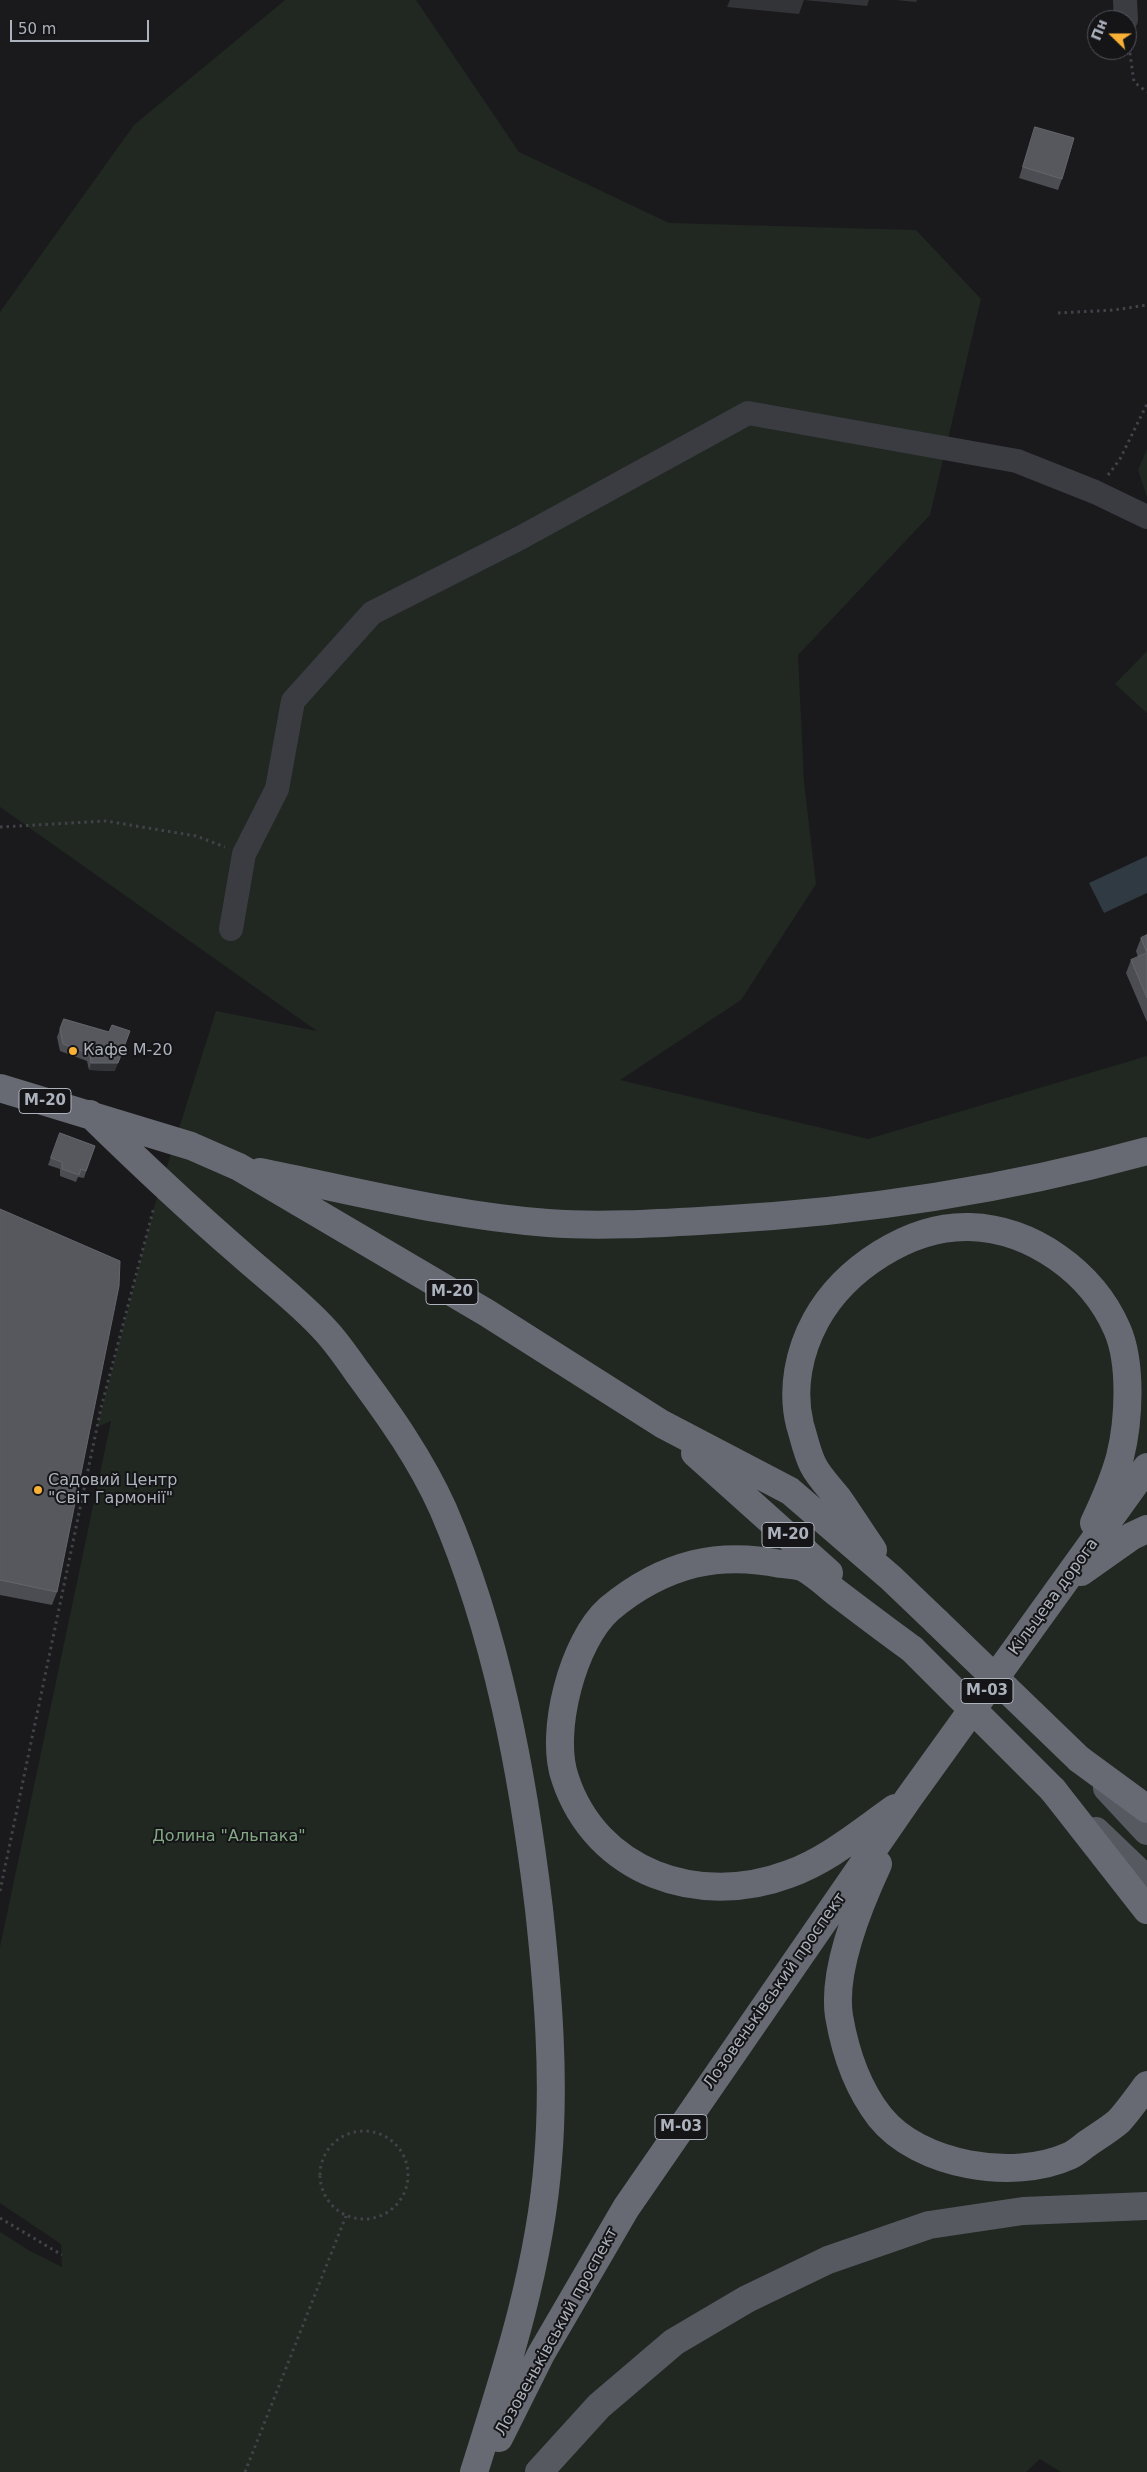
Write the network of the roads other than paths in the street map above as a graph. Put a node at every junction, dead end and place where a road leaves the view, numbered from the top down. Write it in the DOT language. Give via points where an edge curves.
graph roads {
  1 [pos="1147,517"];
  2 [pos="231,929"];
  3 [pos="0,1088"];
  4 [pos="90,1114"];
  5 [pos="1147,1151"];
  6 [pos="239,1167"];
  7 [pos="662,1424"];
  8 [pos="1147,1467"];
  9 [pos="1147,1529"];
  10 [pos="891,1578"];
  11 [pos="1065,1582"];
  12 [pos="912,1649"];
  13 [pos="1079,1759"];
  14 [pos="1054,1790"];
  15 [pos="908,1799"];
  16 [pos="1147,1809"];
  17 [pos="1147,1831"];
  18 [pos="1147,1880"];
  19 [pos="1147,1910"];
  20 [pos="1147,2085"];
  21 [pos="1147,2206"];
  22 [pos="474,2472"];
  23 [pos="481,2472"];
  24 [pos="538,2472"];
  1 -- 2 [label="street" via="1096,492 1017,461 748,413 520,538 372,613 293,700 276,789 244,854"];
  3 -- 4 [label="highway, М-20"];
  4 -- 6 [label="highway, М-20" via="191,1146"];
  4 -- 22 [label="highway" via="160,1183 326,1330 384,1407 415,1455 443,1509 482,1618 510,1728 531,1837 544,1958 551,2079 542,2209 525,2296"];
  5 -- 6 [label="highway" via="1084,1169 927,1199 807,1215 670,1222 550,1223 462,1212"];
  6 -- 7 [label="highway, М-20" via="487,1313"];
  7 -- 10 [label="highway, М-20" via="790,1491"];
  7 -- 12 [label="highway, М-20"];
  8 -- 11 [label="highway, Кільцева дорога / М-03"];
  9 -- 11 [label="highway"];
  10 -- 11 [label="highway" via="813,1465 800,1423 796,1383 804,1342 826,1303 863,1265 892,1246 922,1234 969,1226 1016,1235 1069,1265 1097,1295 1117,1329 1124,1356 1127,1399 1120,1456 1103,1503"];
  10 -- 13 [label="highway, М-20, bridge"];
  11 -- 15 [label="highway, Кільцева дорога / М-03"];
  12 -- 14 [label="highway, М-20, bridge"];
  12 -- 15 [label="highway" via="802,1567 738,1558 710,1560 670,1570 636,1588 607,1611 588,1637 572,1672 562,1709 560,1740 564,1776 577,1807 595,1834 620,1856 646,1871 679,1883 733,1886 787,1875 816,1862"];
  13 -- 16 [label="highway"];
  13 -- 17 [label="main road"];
  14 -- 18 [label="main road"];
  14 -- 19 [label="highway"];
  15 -- 20 [label="highway" via="868,1885 847,1943 840,1975 839,2015 860,2087 881,2118 903,2138 932,2153 966,2165 1007,2170 1037,2166 1070,2156 1118,2122"];
  15 -- 23 [label="highway, Лозовеньківський проспект / М-03" via="626,2208 541,2354"];
  21 -- 24 [label="main road" via="1023,2211 929,2225 828,2260 747,2299 674,2342 599,2406"];
}
